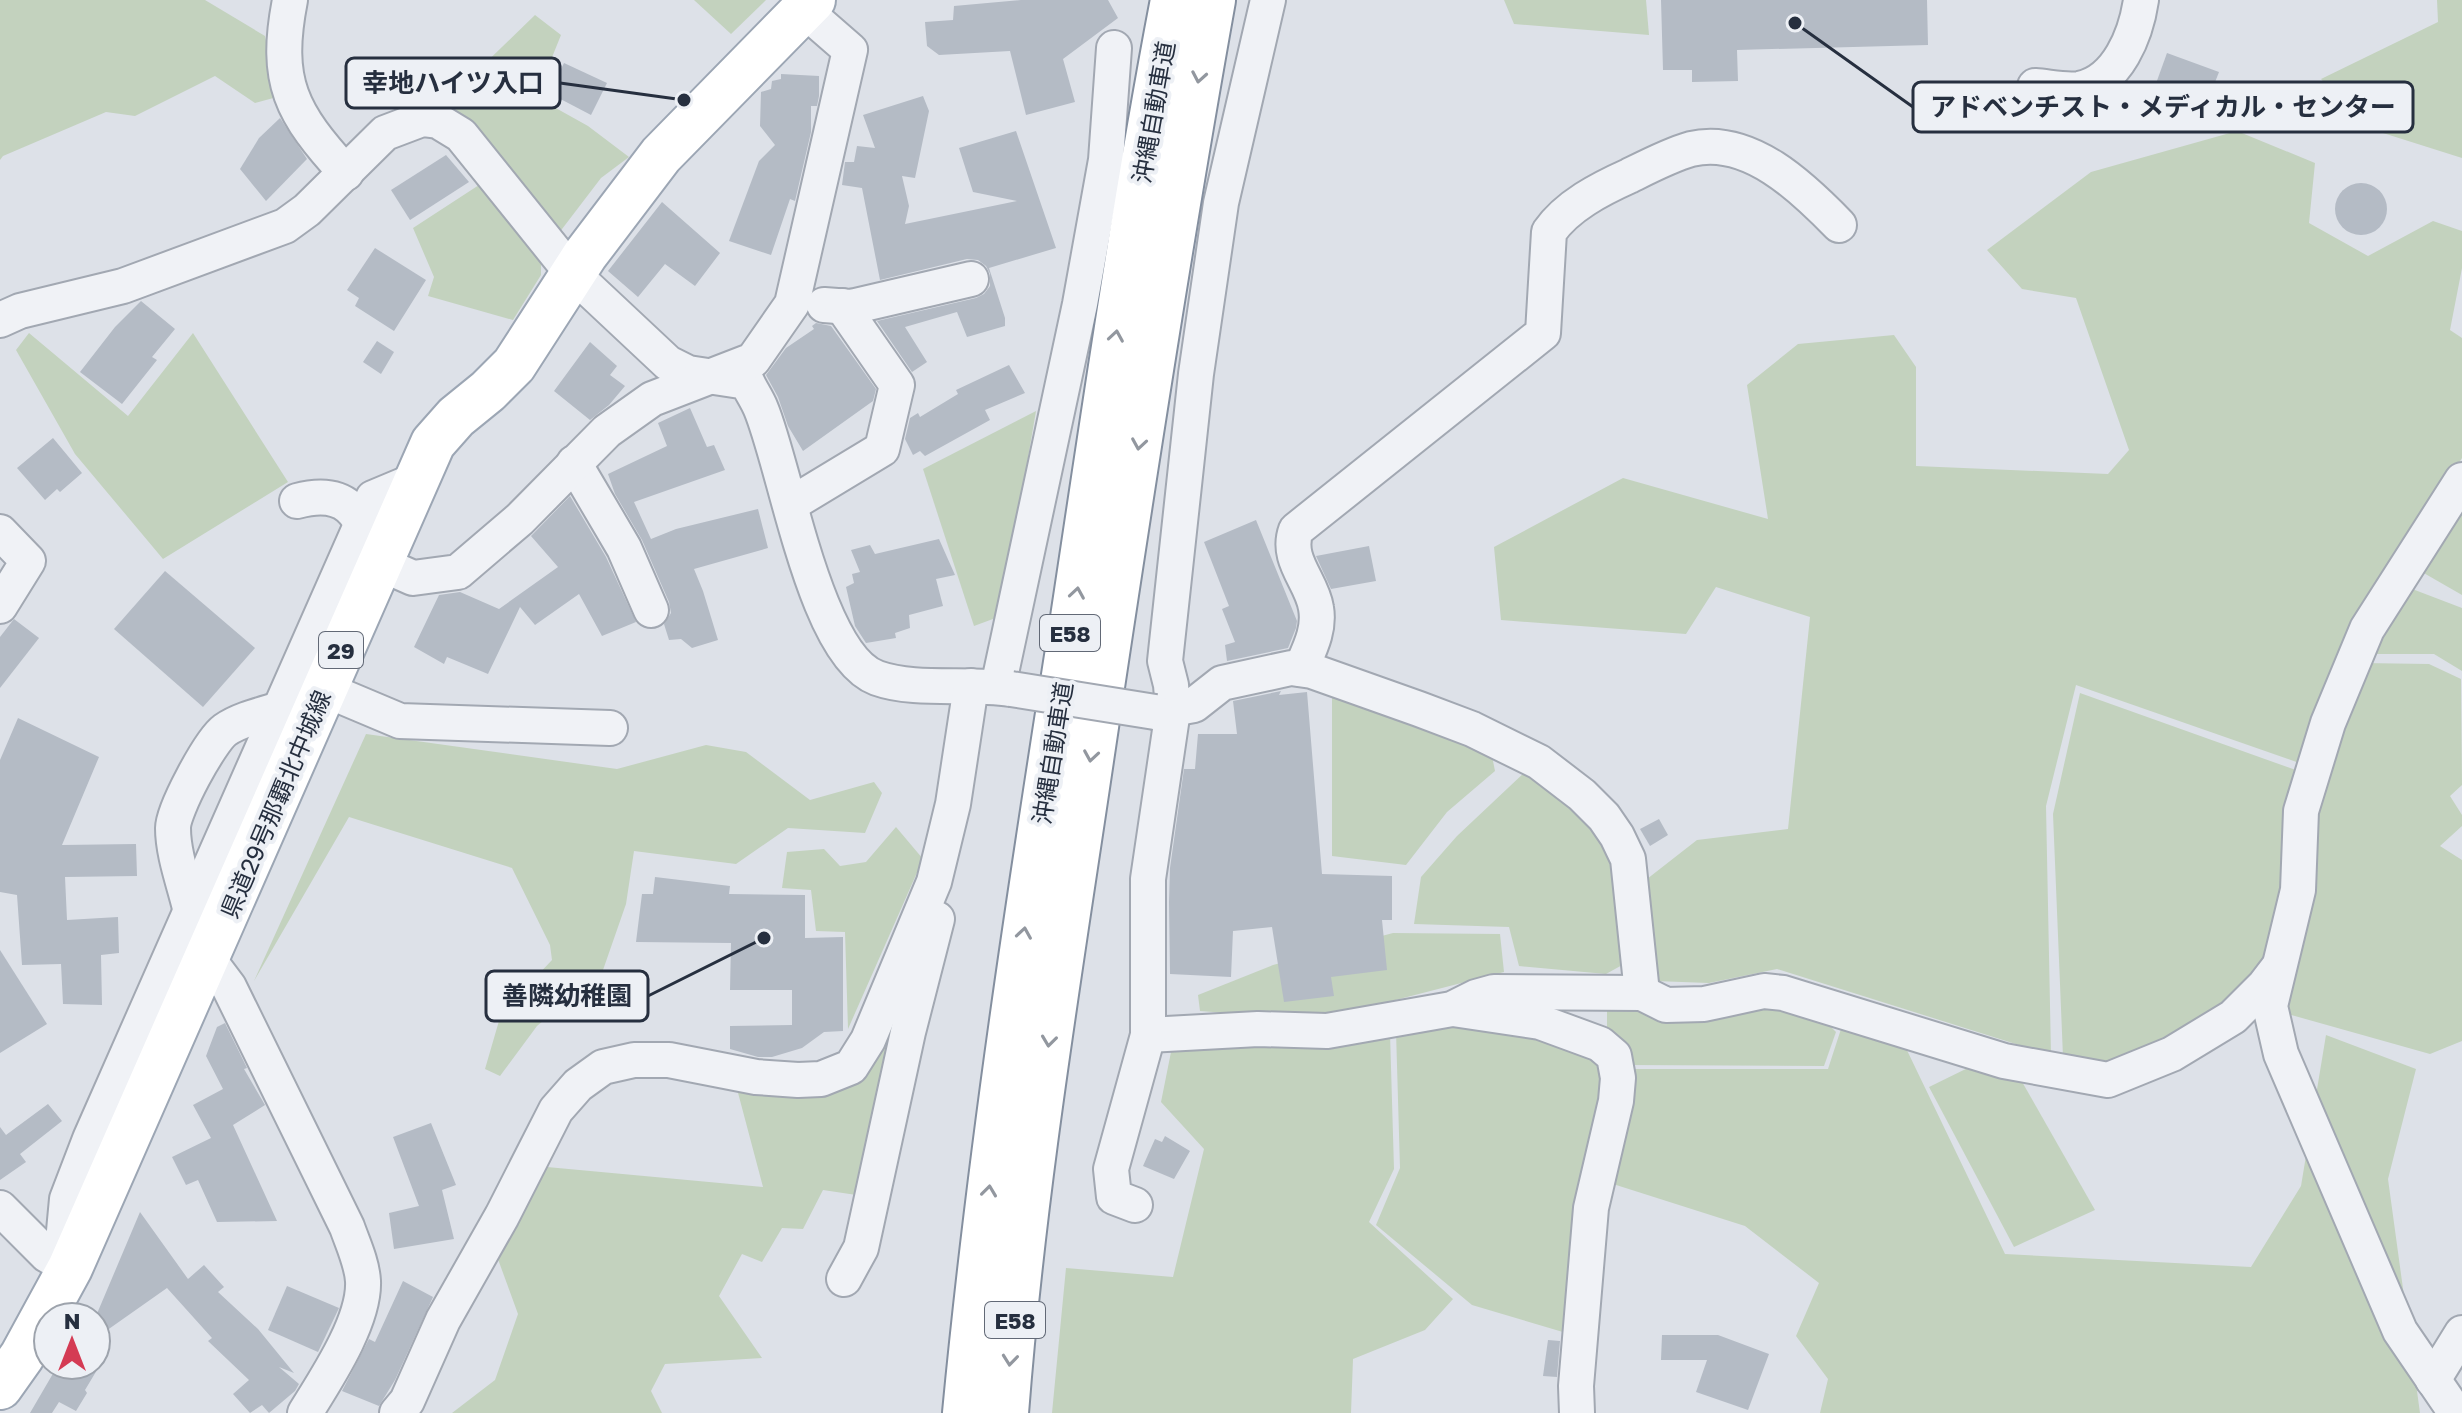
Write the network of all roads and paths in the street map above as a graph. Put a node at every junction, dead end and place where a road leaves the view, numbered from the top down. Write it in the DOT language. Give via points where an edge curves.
graph roads {
  1 [pos="290,0"];
  2 [pos="1173,0"];
  3 [pos="1213,0"];
  4 [pos="1268,0"];
  5 [pos="2141,0"];
  6 [pos="809,5"];
  7 [pos="1114,48"];
  8 [pos="2035,86"];
  9 [pos="346,173"];
  10 [pos="1839,225"];
  11 [pos="572,273"];
  12 [pos="971,279"];
  13 [pos="792,304"];
  14 [pos="842,306"];
  15 [pos="0,320"];
  16 [pos="710,376"];
  17 [pos="574,463"];
  18 [pos="416,480"];
  19 [pos="2462,480"];
  20 [pos="297,501"];
  21 [pos="791,504"];
  22 [pos="362,521"];
  23 [pos="0,532"];
  24 [pos="379,563"];
  25 [pos="0,606"];
  26 [pos="651,610"];
  27 [pos="1301,669"];
  28 [pos="993,687"];
  29 [pos="324,689"];
  30 [pos="277,710"];
  31 [pos="1164,711"];
  32 [pos="610,728"];
  33 [pos="932,888"];
  34 [pos="190,908"];
  35 [pos="208,959"];
  36 [pos="2277,969"];
  37 [pos="1642,993"];
  38 [pos="1452,1009"];
  39 [pos="1148,1035"];
  40 [pos="1135,1205"];
  41 [pos="0,1208"];
  42 [pos="70,1268"];
  43 [pos="844,1279"];
  44 [pos="2462,1333"];
  45 [pos="2433,1380"];
  46 [pos="0,1387"];
  47 [pos="305,1413"];
  48 [pos="397,1413"];
  49 [pos="965,1413"];
  50 [pos="1006,1413"];
  51 [pos="1577,1413"];
  52 [pos="2456,1413"];
  1 -- 9 [label="street" via="283,36 288,88 298,112"];
  49 -- 2 [label="main road, 沖縄自動車道 / E58, one-way" via="1020,954"];
  3 -- 50 [label="main road, 沖縄自動車道 / E58, one-way" via="1057,981"];
  4 -- 31 [label="street" via="1221,203 1196,374 1165,661 1171,685"];
  5 -- 8 [label="street" via="2127,45 2107,75 2078,89"];
  6 -- 11 [label="main road, 県道29号那覇北中城線 / 29" via="661,155"];
  6 -- 13 [label="street" via="850,50"];
  7 -- 28 [label="street" via="1106,160 1080,304"];
  9 -- 11 [label="street" via="385,133 422,119 438,121 461,135"];
  9 -- 15 [label="street" via="285,226 123,286"];
  10 -- 27 [label="street" via="1788,179 1722,147 1675,155 1572,208 1549,232 1543,333 1296,530 1296,562 1317,618"];
  11 -- 16 [label="street" via="668,363"];
  11 -- 18 [label="main road, 県道29号那覇北中城線 / 29" via="514,365 448,425"];
  12 -- 14 [label="street"];
  13 -- 14 [label="street"];
  13 -- 16 [label="street" via="753,360"];
  14 -- 21 [label="street" via="897,385 882,449"];
  16 -- 17 [label="street" via="652,399"];
  16 -- 21 [label="street" via="747,382 761,408"];
  17 -- 24 [label="street" via="458,572 413,578"];
  17 -- 26 [label="street" via="624,548"];
  18 -- 22 [label="street" via="373,498"];
  18 -- 24 [label="main road, 県道29号那覇北中城線 / 29"];
  19 -- 36 [label="street" via="2367,629 2328,723 2301,811 2298,890"];
  20 -- 22 [label="street" via="320,495 344,502"];
  21 -- 28 [label="street" via="836,636 862,670 894,682"];
  22 -- 24 [label="street"];
  22 -- 30 [label="street"];
  23 -- 25 [label="street" via="28,561"];
  24 -- 29 [label="main road, 県道29号那覇北中城線 / 29"];
  27 -- 31 [label="street" via="1222,683 1194,705"];
  27 -- 37 [label="street" via="1419,709 1519,751 1593,806 1628,859"];
  28 -- 31 [label="street, bridge"];
  28 -- 33 [label="street" via="953,804"];
  29 -- 32 [label="street" via="400,721"];
  29 -- 35 [label="main road, 県道29号那覇北中城線 / 29"];
  30 -- 34 [label="street"];
  30 -- 34 [label="street" via="223,731 176,812 174,840"];
  31 -- 39 [label="street" via="1148,879"];
  33 -- 43 [label="street" via="939,913 861,1248"];
  33 -- 48 [label="street" via="868,1040 851,1067 821,1079 798,1080 669,1060 634,1060 603,1067 578,1085 556,1110"];
  34 -- 42 [label="street" via="67,1199 64,1231"];
  35 -- 42 [label="main road, 県道29号那覇北中城線 / 29"];
  35 -- 47 [label="street" via="233,995 347,1227 359,1262 361,1301"];
  36 -- 37 [label="street" via="2233,1017 2172,1054 2108,1080 2004,1061 1783,993 1666,1005"];
  36 -- 45 [label="street" via="2270,1006 2281,1054 2400,1331"];
  37 -- 38 [label="street" via="1494,992"];
  38 -- 39 [label="street" via="1327,1031"];
  38 -- 51 [label="street" via="1540,1022 1600,1044 1614,1056 1616,1101 1591,1208"];
  39 -- 40 [label="street" via="1111,1169 1114,1197"];
  41 -- 42 [label="street" via="47,1255"];
  42 -- 46 [label="main road, 県道29号那覇北中城線 / 29"];
  44 -- 45 [label="street"];
  45 -- 52 [label="street"];
}
